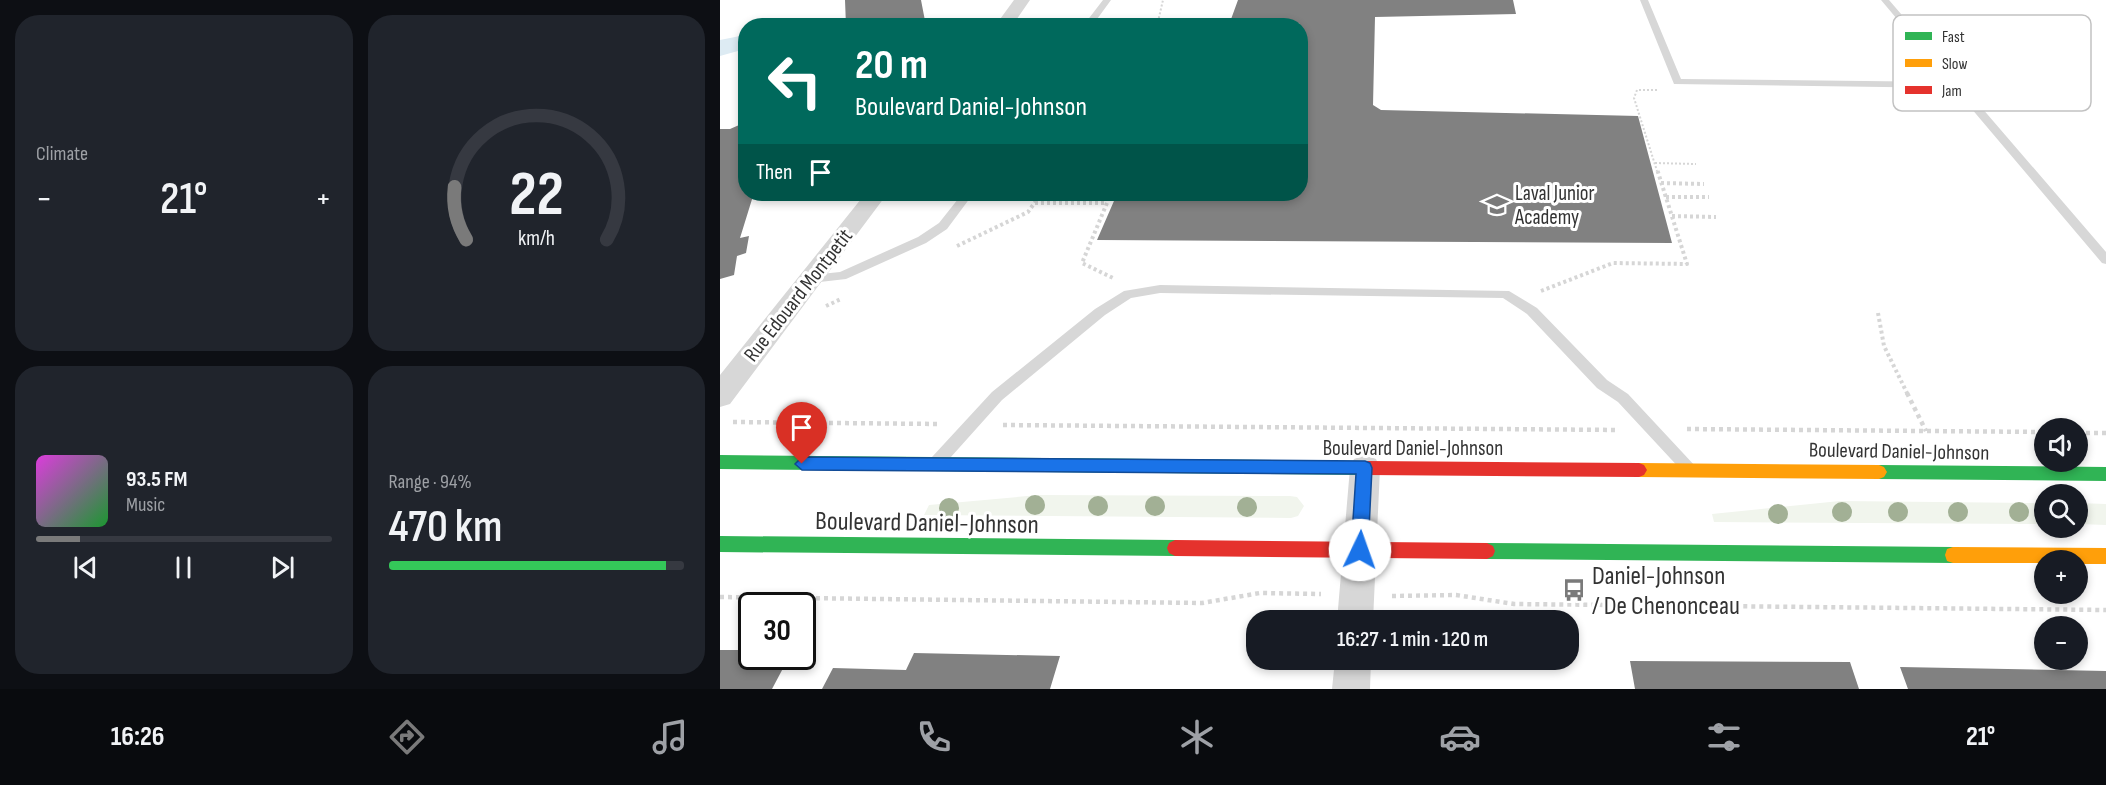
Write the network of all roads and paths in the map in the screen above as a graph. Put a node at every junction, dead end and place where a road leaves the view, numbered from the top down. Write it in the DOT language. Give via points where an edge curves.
graph roads {
  1 [pos="1022,0"];
  2 [pos="1107,0"];
  3 [pos="1163,0"];
  4 [pos="1644,0"];
  5 [pos="1885,0"];
  6 [pos="1898,15"];
  7 [pos="1009,18"];
  8 [pos="1093,18"];
  9 [pos="1159,18"];
  10 [pos="1893,84"];
  11 [pos="1661,90"];
  12 [pos="1978,111"];
  13 [pos="1655,163"];
  14 [pos="1696,164"];
  15 [pos="1661,183"];
  16 [pos="1704,184"];
  17 [pos="1666,197"];
  18 [pos="1709,198"];
  19 [pos="871,201"];
  20 [pos="962,201"];
  21 [pos="1035,203"];
  22 [pos="1672,216"];
  23 [pos="1716,217"];
  24 [pos="2106,260"];
  25 [pos="811,279"];
  26 [pos="1117,279"];
  27 [pos="1538,292"];
  28 [pos="1878,313"];
  29 [pos="720,396"];
  30 [pos="729,422"];
  31 [pos="931,424"];
  32 [pos="1001,425"];
  33 [pos="1678,429"];
  34 [pos="1621,430"];
  35 [pos="1926,431"];
  36 [pos="2034,432"];
  37 [pos="2088,433"];
  38 [pos="2106,433"];
  39 [pos="720,462"];
  40 [pos="935,465"];
  41 [pos="1365,468"];
  42 [pos="1692,471"];
  43 [pos="2106,474"];
  44 [pos="720,544"];
  45 [pos="1360,550"];
  46 [pos="2106,556"];
  47 [pos="1299,594"];
  48 [pos="720,597"];
  49 [pos="1408,597"];
  50 [pos="1356,610"];
  51 [pos="2106,610"];
  52 [pos="1352,670"];
  53 [pos="1351,689"];
  1 -- 7 [label="street"];
  2 -- 8 [label="lane"];
  3 -- 9 [label="path"];
  4 -- 10 [label="lane" via="1677,82"];
  5 -- 6 [label="lane"];
  11 -- 13 [label="path" via="1637,90 1634,98"];
  12 -- 24 [label="lane"];
  13 -- 14 [label="path"];
  13 -- 15 [label="path"];
  15 -- 16 [label="path"];
  15 -- 17 [label="path"];
  17 -- 18 [label="path"];
  17 -- 22 [label="path"];
  19 -- 25 [label="street, Rue Edouard Montpetit"];
  20 -- 25 [label="lane" via="943,226 922,240 842,276"];
  21 -- 26 [label="path" via="1107,203 1082,263"];
  22 -- 23 [label="path"];
  22 -- 27 [label="path" via="1687,264 1613,263"];
  25 -- 29 [label="street, Rue Edouard Montpetit"];
  28 -- 35 [label="path" via="1884,346"];
  30 -- 31 [label="path"];
  32 -- 34 [label="path, Boulevard Daniel-Johnson"];
  33 -- 35 [label="path, Boulevard Daniel-Johnson"];
  35 -- 36 [label="path, Boulevard Daniel-Johnson"];
  37 -- 38 [label="path"];
  39 -- 40 [label="street, Boulevard Daniel-Johnson"];
  40 -- 41 [label="street, Boulevard Daniel-Johnson"];
  40 -- 42 [label="lane" via="997,396 1100,312 1128,294 1160,289 1505,294 1532,311"];
  41 -- 42 [label="street, Boulevard Daniel-Johnson"];
  41 -- 45 [label="street"];
  42 -- 43 [label="street, Boulevard Daniel-Johnson"];
  44 -- 45 [label="street, Boulevard Daniel-Johnson"];
  45 -- 46 [label="street, Boulevard Daniel-Johnson"];
  45 -- 50 [label="street"];
  47 -- 48 [label="path" via="1260,593 1202,603"];
  49 -- 51 [label="path" via="1456,595 1514,604"];
  52 -- 53 [label="street"];
}
